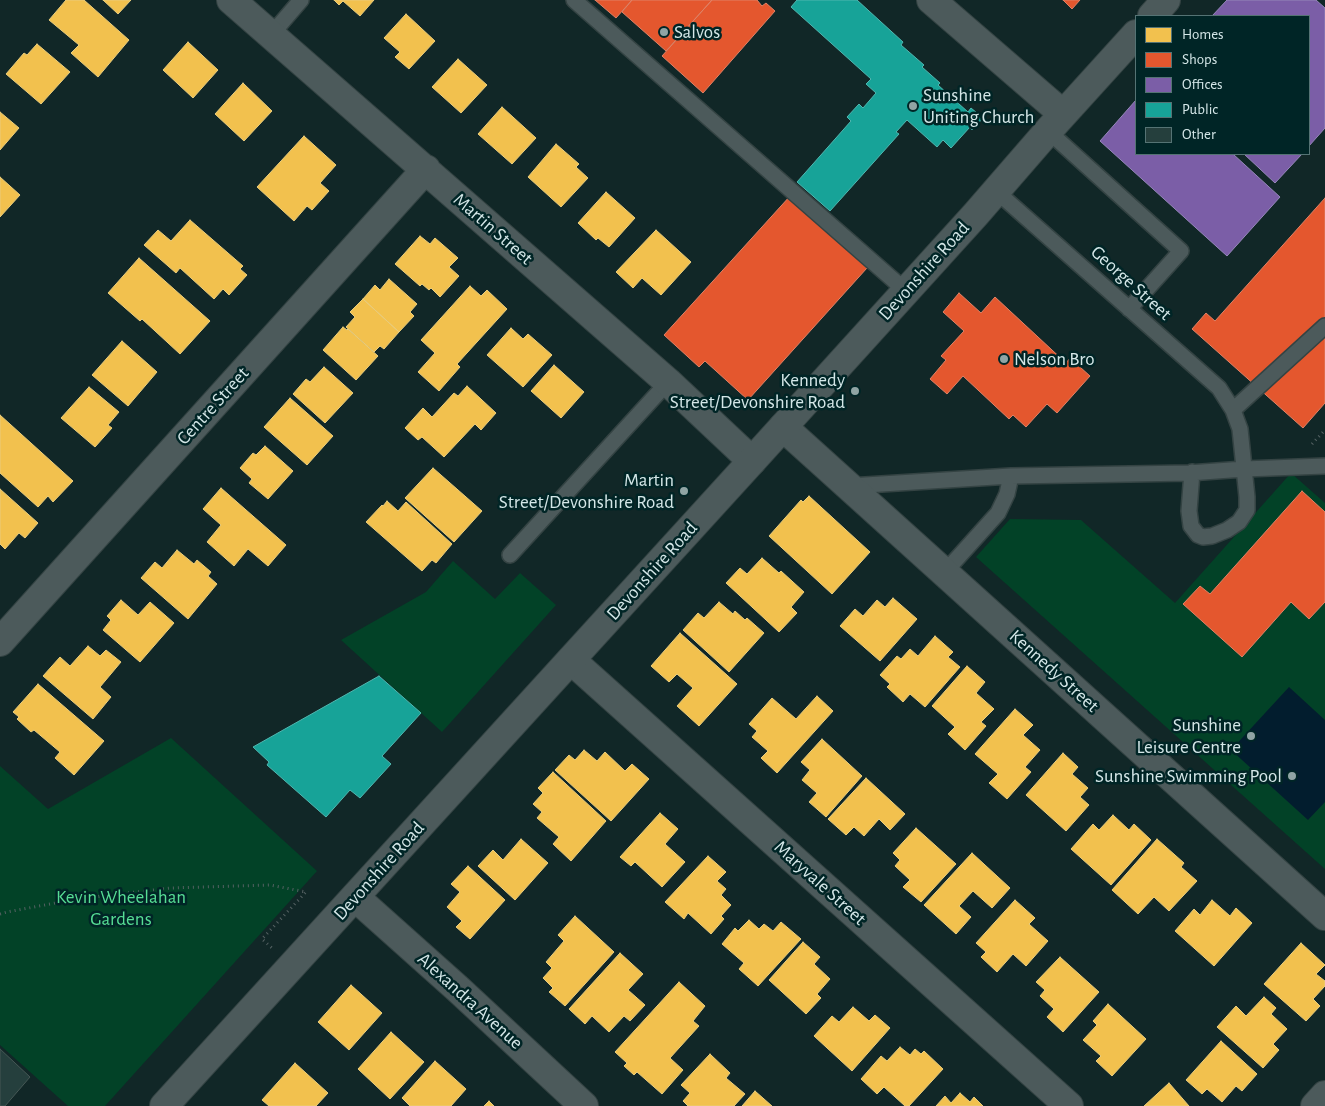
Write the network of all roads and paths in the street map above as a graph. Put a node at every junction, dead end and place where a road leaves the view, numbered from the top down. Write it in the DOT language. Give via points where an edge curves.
graph roads {
  1 [pos="231,0"];
  2 [pos="301,0"];
  3 [pos="574,0"];
  4 [pos="931,0"];
  5 [pos="1166,0"];
  6 [pos="1153,15"];
  7 [pos="271,35"];
  8 [pos="1135,35"];
  9 [pos="1056,123"];
  10 [pos="426,169"];
  11 [pos="996,191"];
  12 [pos="906,291"];
  13 [pos="1129,309"];
  14 [pos="1325,326"];
  15 [pos="668,382"];
  16 [pos="1233,410"];
  17 [pos="783,426"];
  18 [pos="752,461"];
  19 [pos="1325,466"];
  20 [pos="1244,469"];
  21 [pos="1192,472"];
  22 [pos="1011,476"];
  23 [pos="849,486"];
  24 [pos="510,555"];
  25 [pos="944,573"];
  26 [pos="0,642"];
  27 [pos="570,660"];
  28 [pos="355,897"];
  29 [pos="0,914"];
  30 [pos="1325,916"];
  31 [pos="274,950"];
  32 [pos="1325,1095"];
  33 [pos="164,1106"];
  34 [pos="584,1106"];
  35 [pos="1069,1106"];
  36 [pos="1315,1106"];
  1 -- 7 [label="street, Martin Street"];
  2 -- 7 [label="lane"];
  3 -- 12 [label="lane"];
  4 -- 9 [label="street"];
  5 -- 6 [label="street"];
  7 -- 10 [label="street, Martin Street"];
  8 -- 9 [label="street, Devonshire Road"];
  9 -- 11 [label="street, Devonshire Road"];
  9 -- 13 [label="lane" via="1181,252"];
  10 -- 15 [label="street, Martin Street"];
  10 -- 26 [label="street, Centre Street"];
  11 -- 12 [label="street, Devonshire Road"];
  11 -- 13 [label="lane, George Street"];
  12 -- 17 [label="street, Devonshire Road"];
  13 -- 16 [label="lane, George Street" via="1219,388"];
  14 -- 16 [label="lane"];
  15 -- 18 [label="street, Martin Street"];
  15 -- 24 [label="lane"];
  16 -- 20 [label="lane, George Street" via="1240,429"];
  17 -- 18 [label="street, Devonshire Road"];
  17 -- 23 [label="street, Kennedy Street"];
  18 -- 27 [label="street, Devonshire Road"];
  19 -- 20 [label="lane"];
  20 -- 21 [label="lane"];
  20 -- 21 [label="lane" via="1247,510 1239,522 1227,530 1203,537 1191,526"];
  21 -- 22 [label="lane"];
  22 -- 23 [label="lane"];
  22 -- 25 [label="lane" via="998,513"];
  23 -- 25 [label="street, Kennedy Street"];
  25 -- 30 [label="street, Kennedy Street"];
  27 -- 28 [label="street, Devonshire Road"];
  27 -- 35 [label="street, Maryvale Street"];
  28 -- 33 [label="street, Devonshire Road"];
  28 -- 34 [label="street, Alexandra Avenue"];
  29 -- 31 [label="path" via="77,899 170,888 270,885 306,892 262,939"];
  32 -- 36 [label="street"];
}
